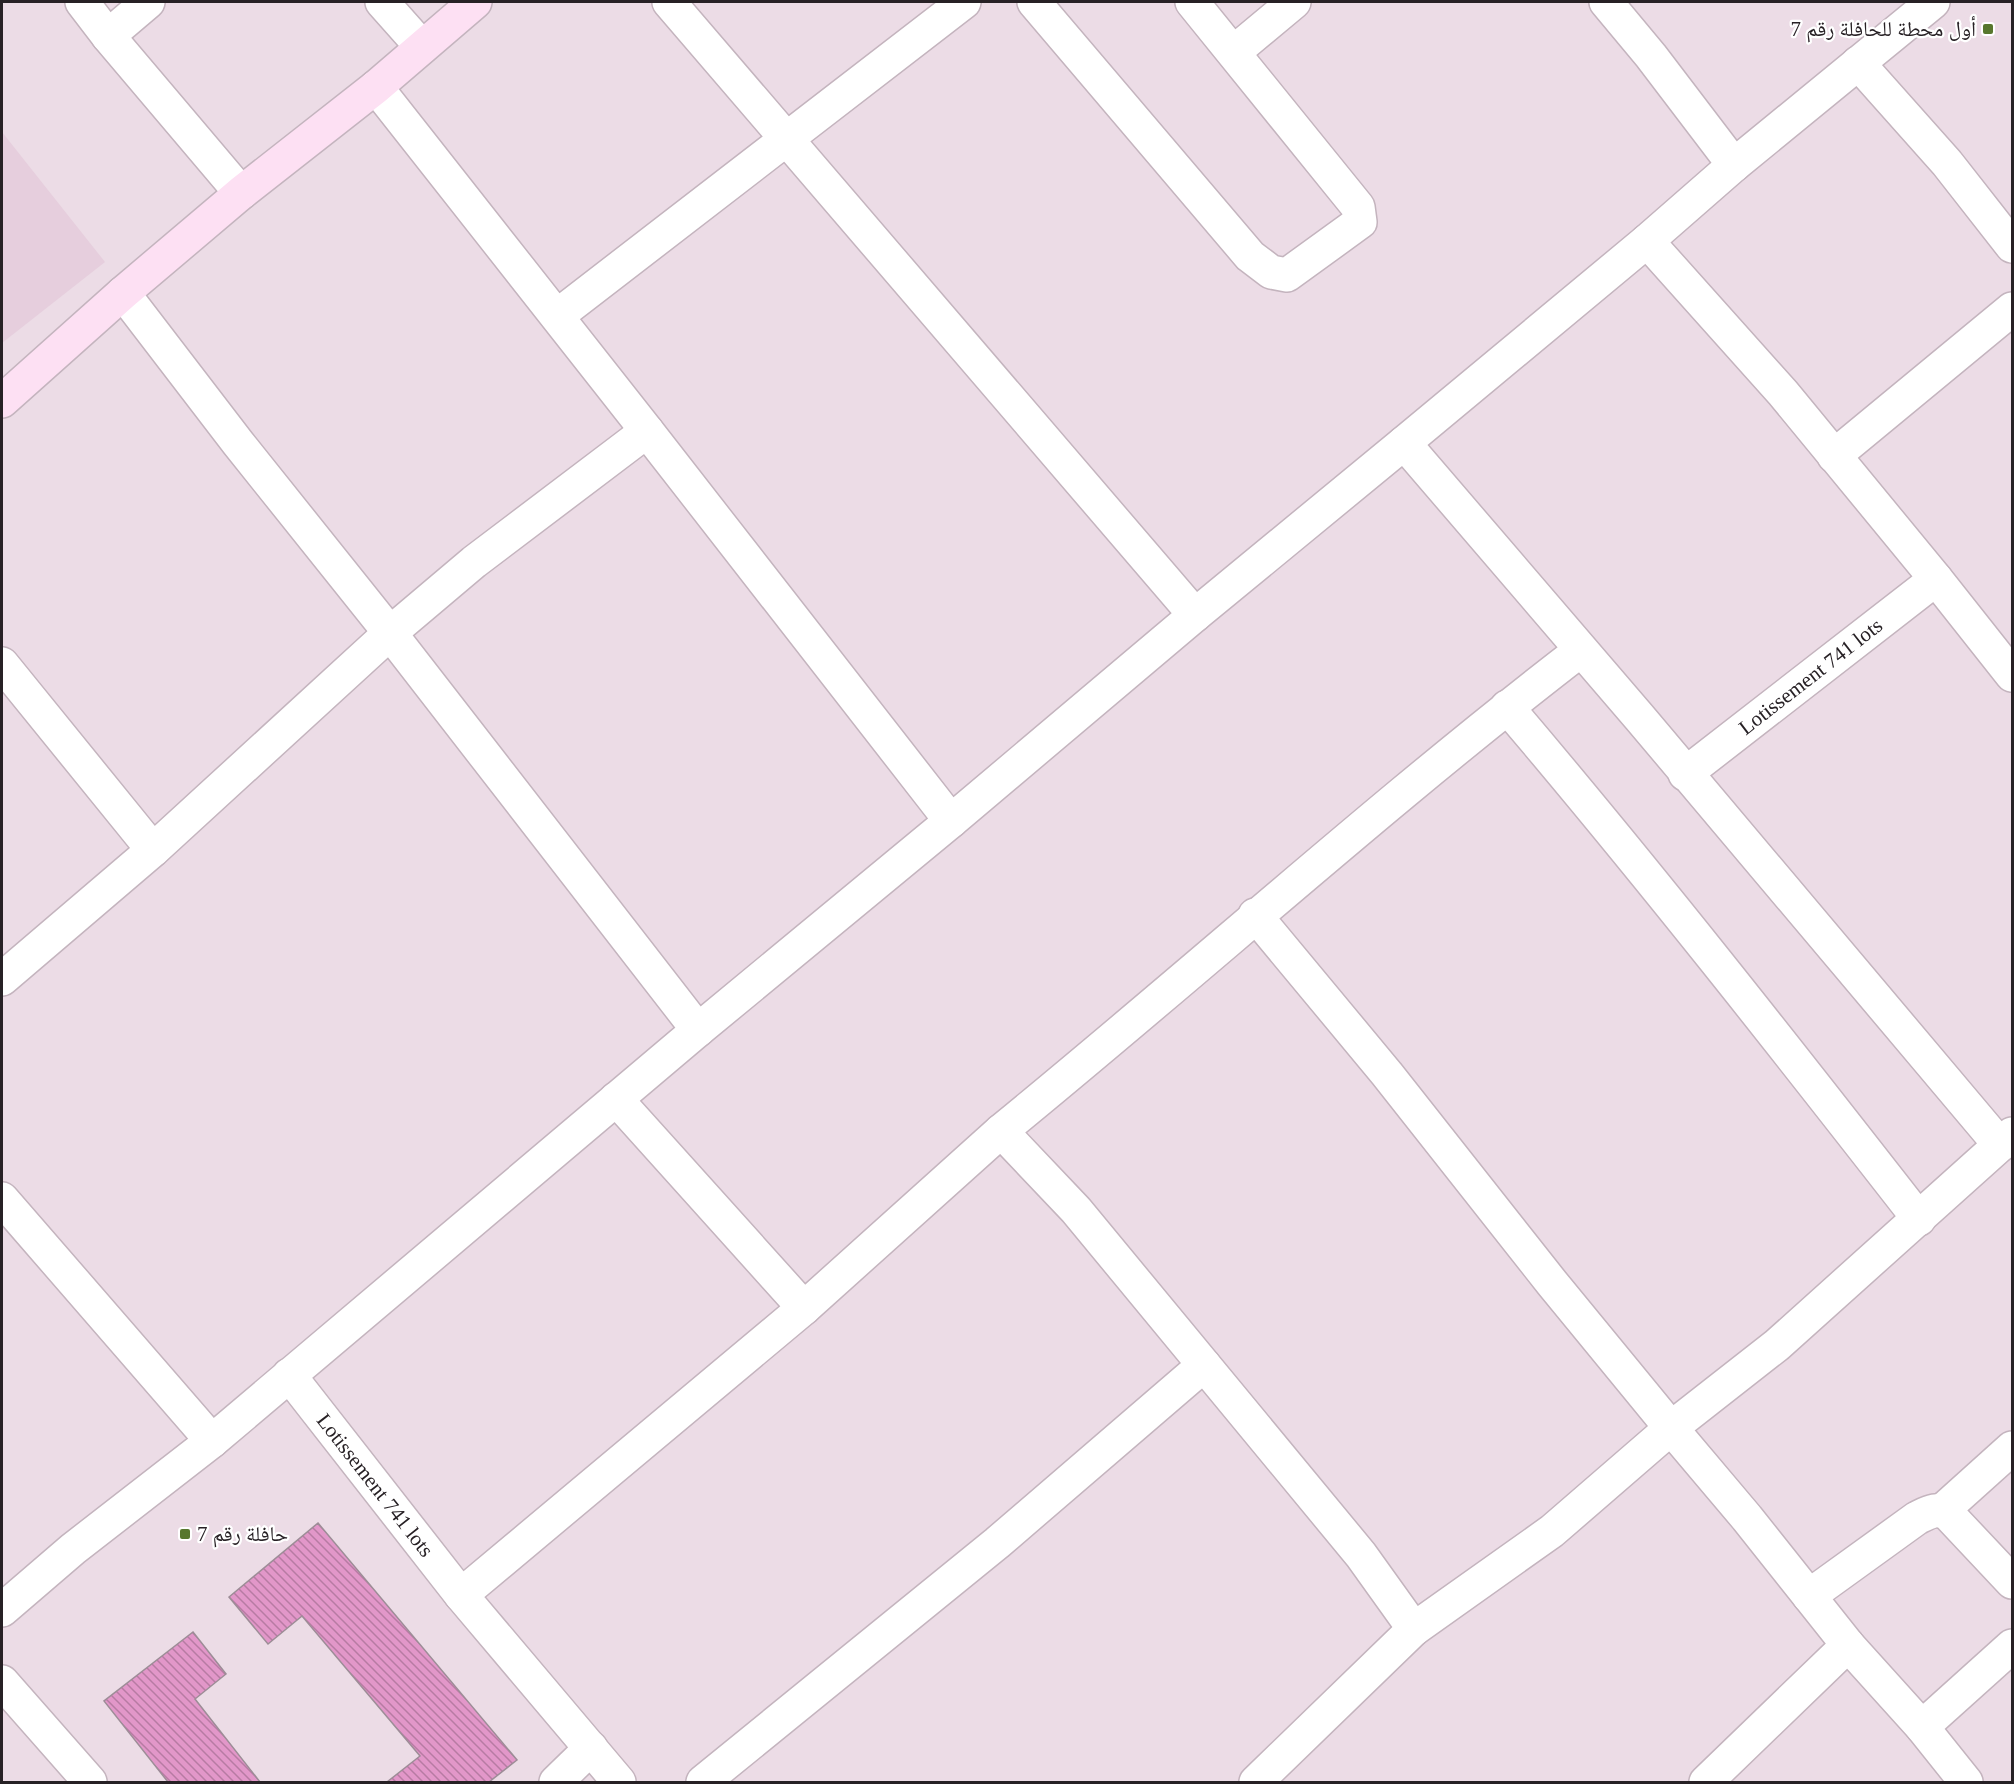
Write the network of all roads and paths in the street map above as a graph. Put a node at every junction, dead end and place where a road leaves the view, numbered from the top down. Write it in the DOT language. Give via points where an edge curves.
graph roads {
  1 [pos="82,2"];
  2 [pos="148,2"];
  3 [pos="382,2"];
  4 [pos="476,2"];
  5 [pos="669,2"];
  6 [pos="964,2"];
  7 [pos="1034,2"];
  8 [pos="1192,2"];
  9 [pos="1294,2"];
  10 [pos="1606,2"];
  11 [pos="1933,2"];
  12 [pos="108,36"];
  13 [pos="422,47"];
  14 [pos="1234,52"];
  15 [pos="1858,63"];
  16 [pos="376,87"];
  17 [pos="785,139"];
  18 [pos="1734,165"];
  19 [pos="241,193"];
  20 [pos="1647,241"];
  21 [pos="2013,246"];
  22 [pos="123,293"];
  23 [pos="2013,309"];
  24 [pos="557,316"];
  25 [pos="2,401"];
  26 [pos="647,431"];
  27 [pos="1404,443"];
  28 [pos="1834,456"];
  29 [pos="1936,579"];
  30 [pos="1195,615"];
  31 [pos="390,633"];
  32 [pos="1581,650"];
  33 [pos="2,664"];
  34 [pos="2013,675"];
  35 [pos="1507,707"];
  36 [pos="1685,774"];
  37 [pos="951,821"];
  38 [pos="153,850"];
  39 [pos="1255,915"];
  40 [pos="2,979"];
  41 [pos="698,1030"];
  42 [pos="616,1099"];
  43 [pos="1001,1131"];
  44 [pos="2006,1139"];
  45 [pos="2,1199"];
  46 [pos="1919,1219"];
  47 [pos="804,1308"];
  48 [pos="1204,1365"];
  49 [pos="289,1375"];
  50 [pos="1671,1428"];
  51 [pos="212,1441"];
  52 [pos="2013,1448"];
  53 [pos="1942,1511"];
  54 [pos="2013,1582"];
  55 [pos="461,1595"];
  56 [pos="1809,1596"];
  57 [pos="2,1610"];
  58 [pos="1414,1629"];
  59 [pos="1848,1646"];
  60 [pos="2013,1646"];
  61 [pos="2,1682"];
  62 [pos="1922,1726"];
  63 [pos="591,1748"];
  64 [pos="90,1782"];
  65 [pos="556,1782"];
  66 [pos="619,1782"];
  67 [pos="702,1782"];
  68 [pos="1256,1782"];
  69 [pos="1706,1782"];
  70 [pos="1966,1782"];
  1 -- 12 [label="street"];
  2 -- 12 [label="street"];
  3 -- 13 [label="street"];
  4 -- 13 [label="street"];
  5 -- 17 [label="street"];
  6 -- 17 [label="street"];
  7 -- 14 [label="street" via="1250,256 1271,272 1287,275 1360,222 1358,207"];
  8 -- 14 [label="street"];
  9 -- 14 [label="street"];
  10 -- 18 [label="street"];
  11 -- 15 [label="street"];
  12 -- 19 [label="street"];
  13 -- 16 [label="street"];
  15 -- 18 [label="street"];
  15 -- 21 [label="street" via="1947,163"];
  16 -- 19 [label="street"];
  16 -- 24 [label="street"];
  17 -- 24 [label="street"];
  17 -- 30 [label="street"];
  18 -- 20 [label="street"];
  19 -- 22 [label="street"];
  20 -- 27 [label="street"];
  20 -- 28 [label="street"];
  22 -- 25 [label="street"];
  22 -- 31 [label="street"];
  23 -- 28 [label="street"];
  24 -- 26 [label="street"];
  26 -- 31 [label="street" via="474,562"];
  26 -- 37 [label="street"];
  27 -- 30 [label="street"];
  27 -- 32 [label="street"];
  28 -- 29 [label="street"];
  29 -- 34 [label="street"];
  29 -- 36 [label="street, Lotissement 741 lots"];
  30 -- 37 [label="street"];
  31 -- 38 [label="street"];
  31 -- 41 [label="street"];
  32 -- 35 [label="street"];
  32 -- 36 [label="street"];
  33 -- 38 [label="street"];
  35 -- 39 [label="street"];
  35 -- 46 [label="street" via="1756,1010"];
  36 -- 44 [label="street" via="1924,1053"];
  37 -- 41 [label="street"];
  38 -- 40 [label="street"];
  39 -- 43 [label="street"];
  39 -- 50 [label="street"];
  41 -- 42 [label="street"];
  42 -- 47 [label="street"];
  42 -- 49 [label="street"];
  43 -- 47 [label="street"];
  43 -- 48 [label="street" via="1076,1210"];
  44 -- 46 [label="street"];
  45 -- 51 [label="street"];
  46 -- 50 [label="street" via="1777,1345"];
  47 -- 55 [label="street"];
  48 -- 58 [label="street" via="1360,1555"];
  48 -- 67 [label="street" via="997,1543"];
  49 -- 51 [label="street"];
  49 -- 55 [label="street, Lotissement 741 lots"];
  50 -- 56 [label="street"];
  50 -- 58 [label="street" via="1552,1531"];
  51 -- 57 [label="street" via="73,1549"];
  52 -- 53 [label="street"];
  53 -- 54 [label="street"];
  53 -- 56 [label="street" via="1917,1518"];
  55 -- 63 [label="street, Lotissement 741 lots"];
  56 -- 59 [label="street"];
  58 -- 68 [label="street"];
  59 -- 62 [label="street"];
  59 -- 69 [label="street"];
  60 -- 62 [label="street"];
  61 -- 64 [label="street"];
  62 -- 70 [label="street"];
  63 -- 65 [label="street"];
  63 -- 66 [label="street, Lotissement 741 lots"];
}
